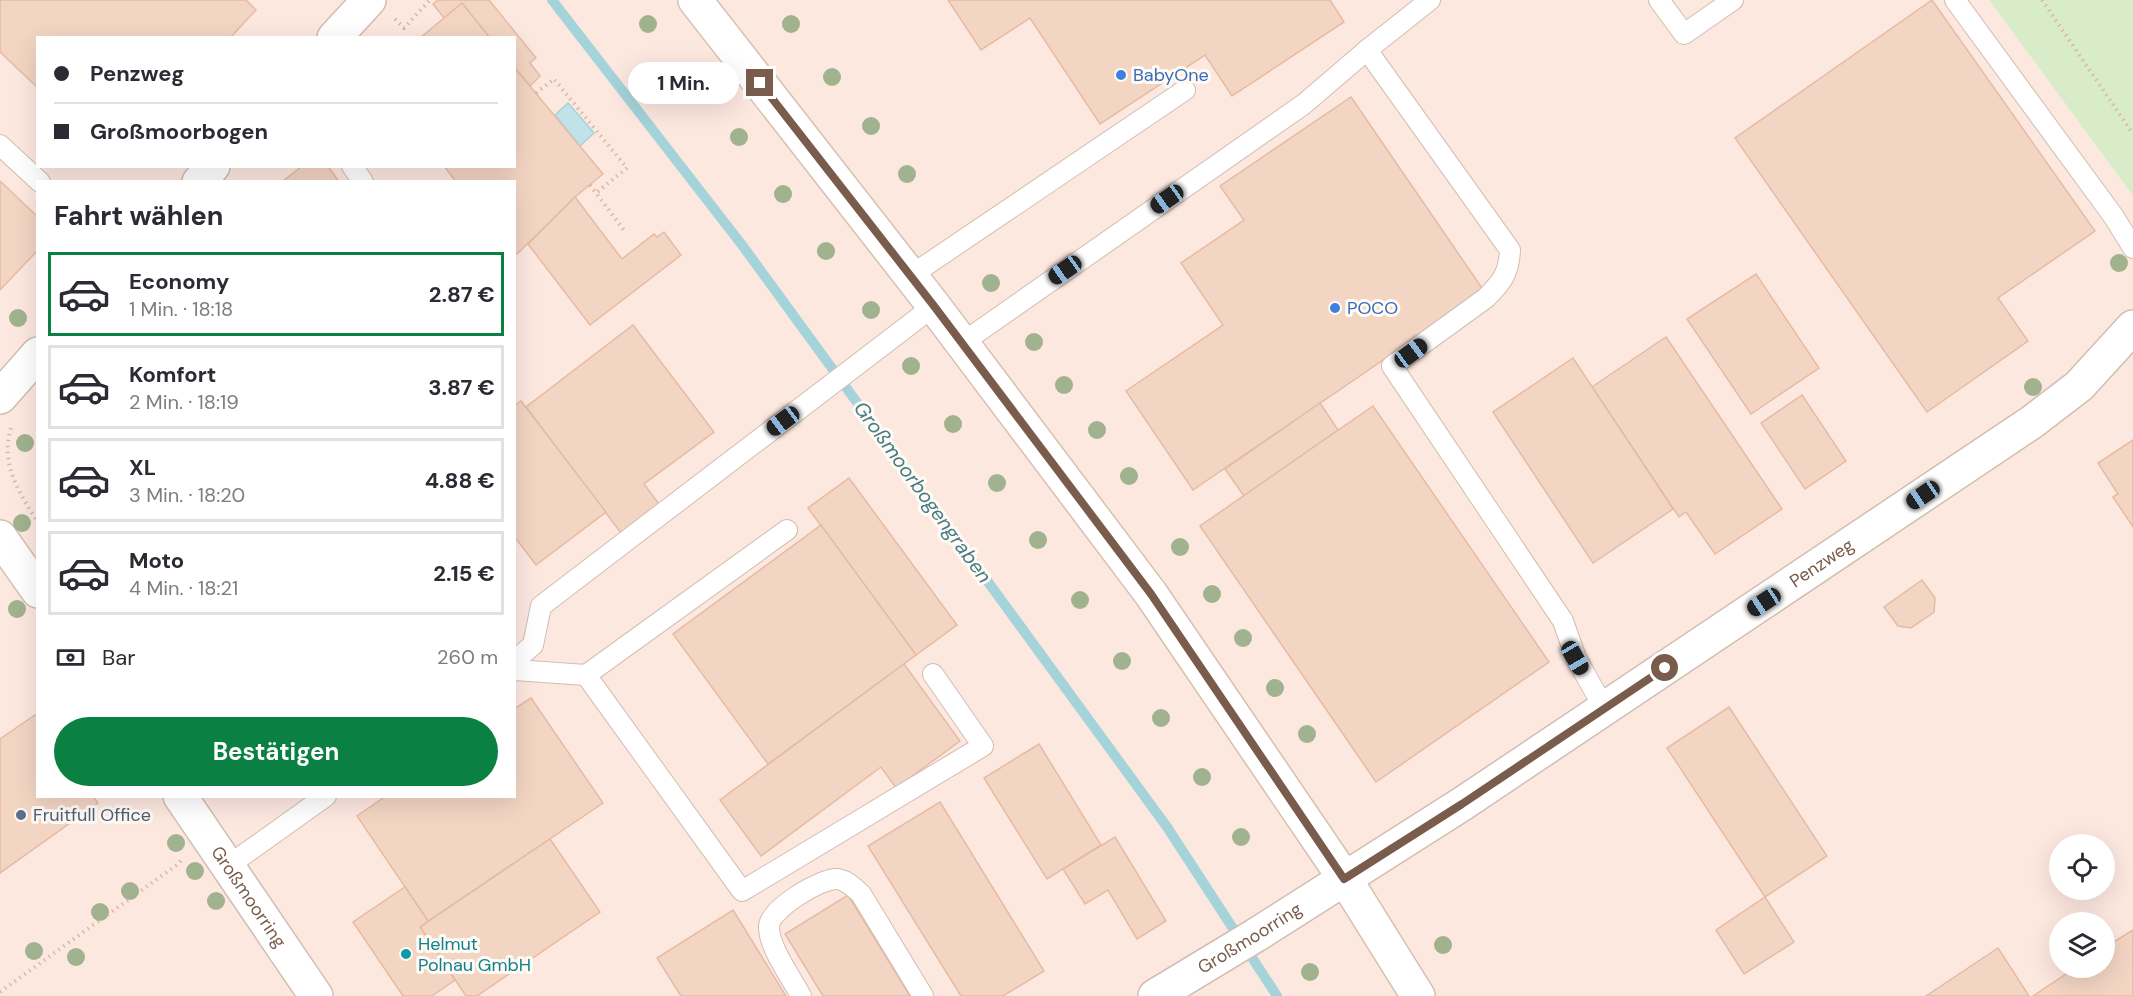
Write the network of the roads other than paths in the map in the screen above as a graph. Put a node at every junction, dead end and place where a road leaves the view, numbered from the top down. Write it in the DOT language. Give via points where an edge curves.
graph roads {
  1 [pos="695,0"];
  2 [pos="1430,0"];
  3 [pos="1659,0"];
  4 [pos="1733,0"];
  5 [pos="1955,0"];
  6 [pos="381,9"];
  7 [pos="337,36"];
  8 [pos="1367,50"];
  9 [pos="1185,90"];
  10 [pos="0,145"];
  11 [pos="211,168"];
  12 [pos="38,180"];
  13 [pos="201,180"];
  14 [pos="2133,248"];
  15 [pos="910,276"];
  16 [pos="934,306"];
  17 [pos="2133,327"];
  18 [pos="962,343"];
  19 [pos="36,358"];
  20 [pos="7,409"];
  21 [pos="787,530"];
  22 [pos="0,537"];
  23 [pos="36,588"];
  24 [pos="516,659"];
  25 [pos="516,670"];
  26 [pos="933,674"];
  27 [pos="586,675"];
  28 [pos="1604,708"];
  29 [pos="181,798"];
  30 [pos="323,798"];
  31 [pos="228,866"];
  32 [pos="1344,879"];
  33 [pos="316,996"];
  34 [pos="801,996"];
  35 [pos="924,996"];
  36 [pos="1155,996"];
  37 [pos="1418,996"];
  1 -- 15 [label="street"];
  2 -- 8 [label="lane"];
  3 -- 4 [label="lane" via="1684,34"];
  5 -- 14 [label="lane"];
  6 -- 7 [label="street"];
  8 -- 18 [label="lane" via="1304,104"];
  8 -- 28 [label="lane" via="1510,250 1509,267 1486,298 1392,366 1563,621 1575,658"];
  9 -- 15 [label="lane"];
  10 -- 12 [label="lane"];
  11 -- 13 [label="street"];
  15 -- 16 [label="street"];
  16 -- 18 [label="street"];
  16 -- 24 [label="lane" via="541,606 533,645"];
  17 -- 28 [label="street, Penzweg" via="2079,386 2032,422"];
  18 -- 32 [label="street" via="1151,594"];
  19 -- 20 [label="street"];
  21 -- 27 [label="lane"];
  22 -- 23 [label="street"];
  25 -- 27 [label="lane"];
  26 -- 27 [label="lane" via="983,746 742,891"];
  28 -- 32 [label="street, Penzweg"];
  29 -- 31 [label="street, Großmoorring"];
  30 -- 31 [label="lane"];
  31 -- 33 [label="street, Großmoorring"];
  32 -- 36 [label="street, Großmoorring"];
  32 -- 37 [label="street"];
  34 -- 35 [label="lane" via="770,939 769,922 779,908 818,883 837,879 851,884 861,894"];
}
